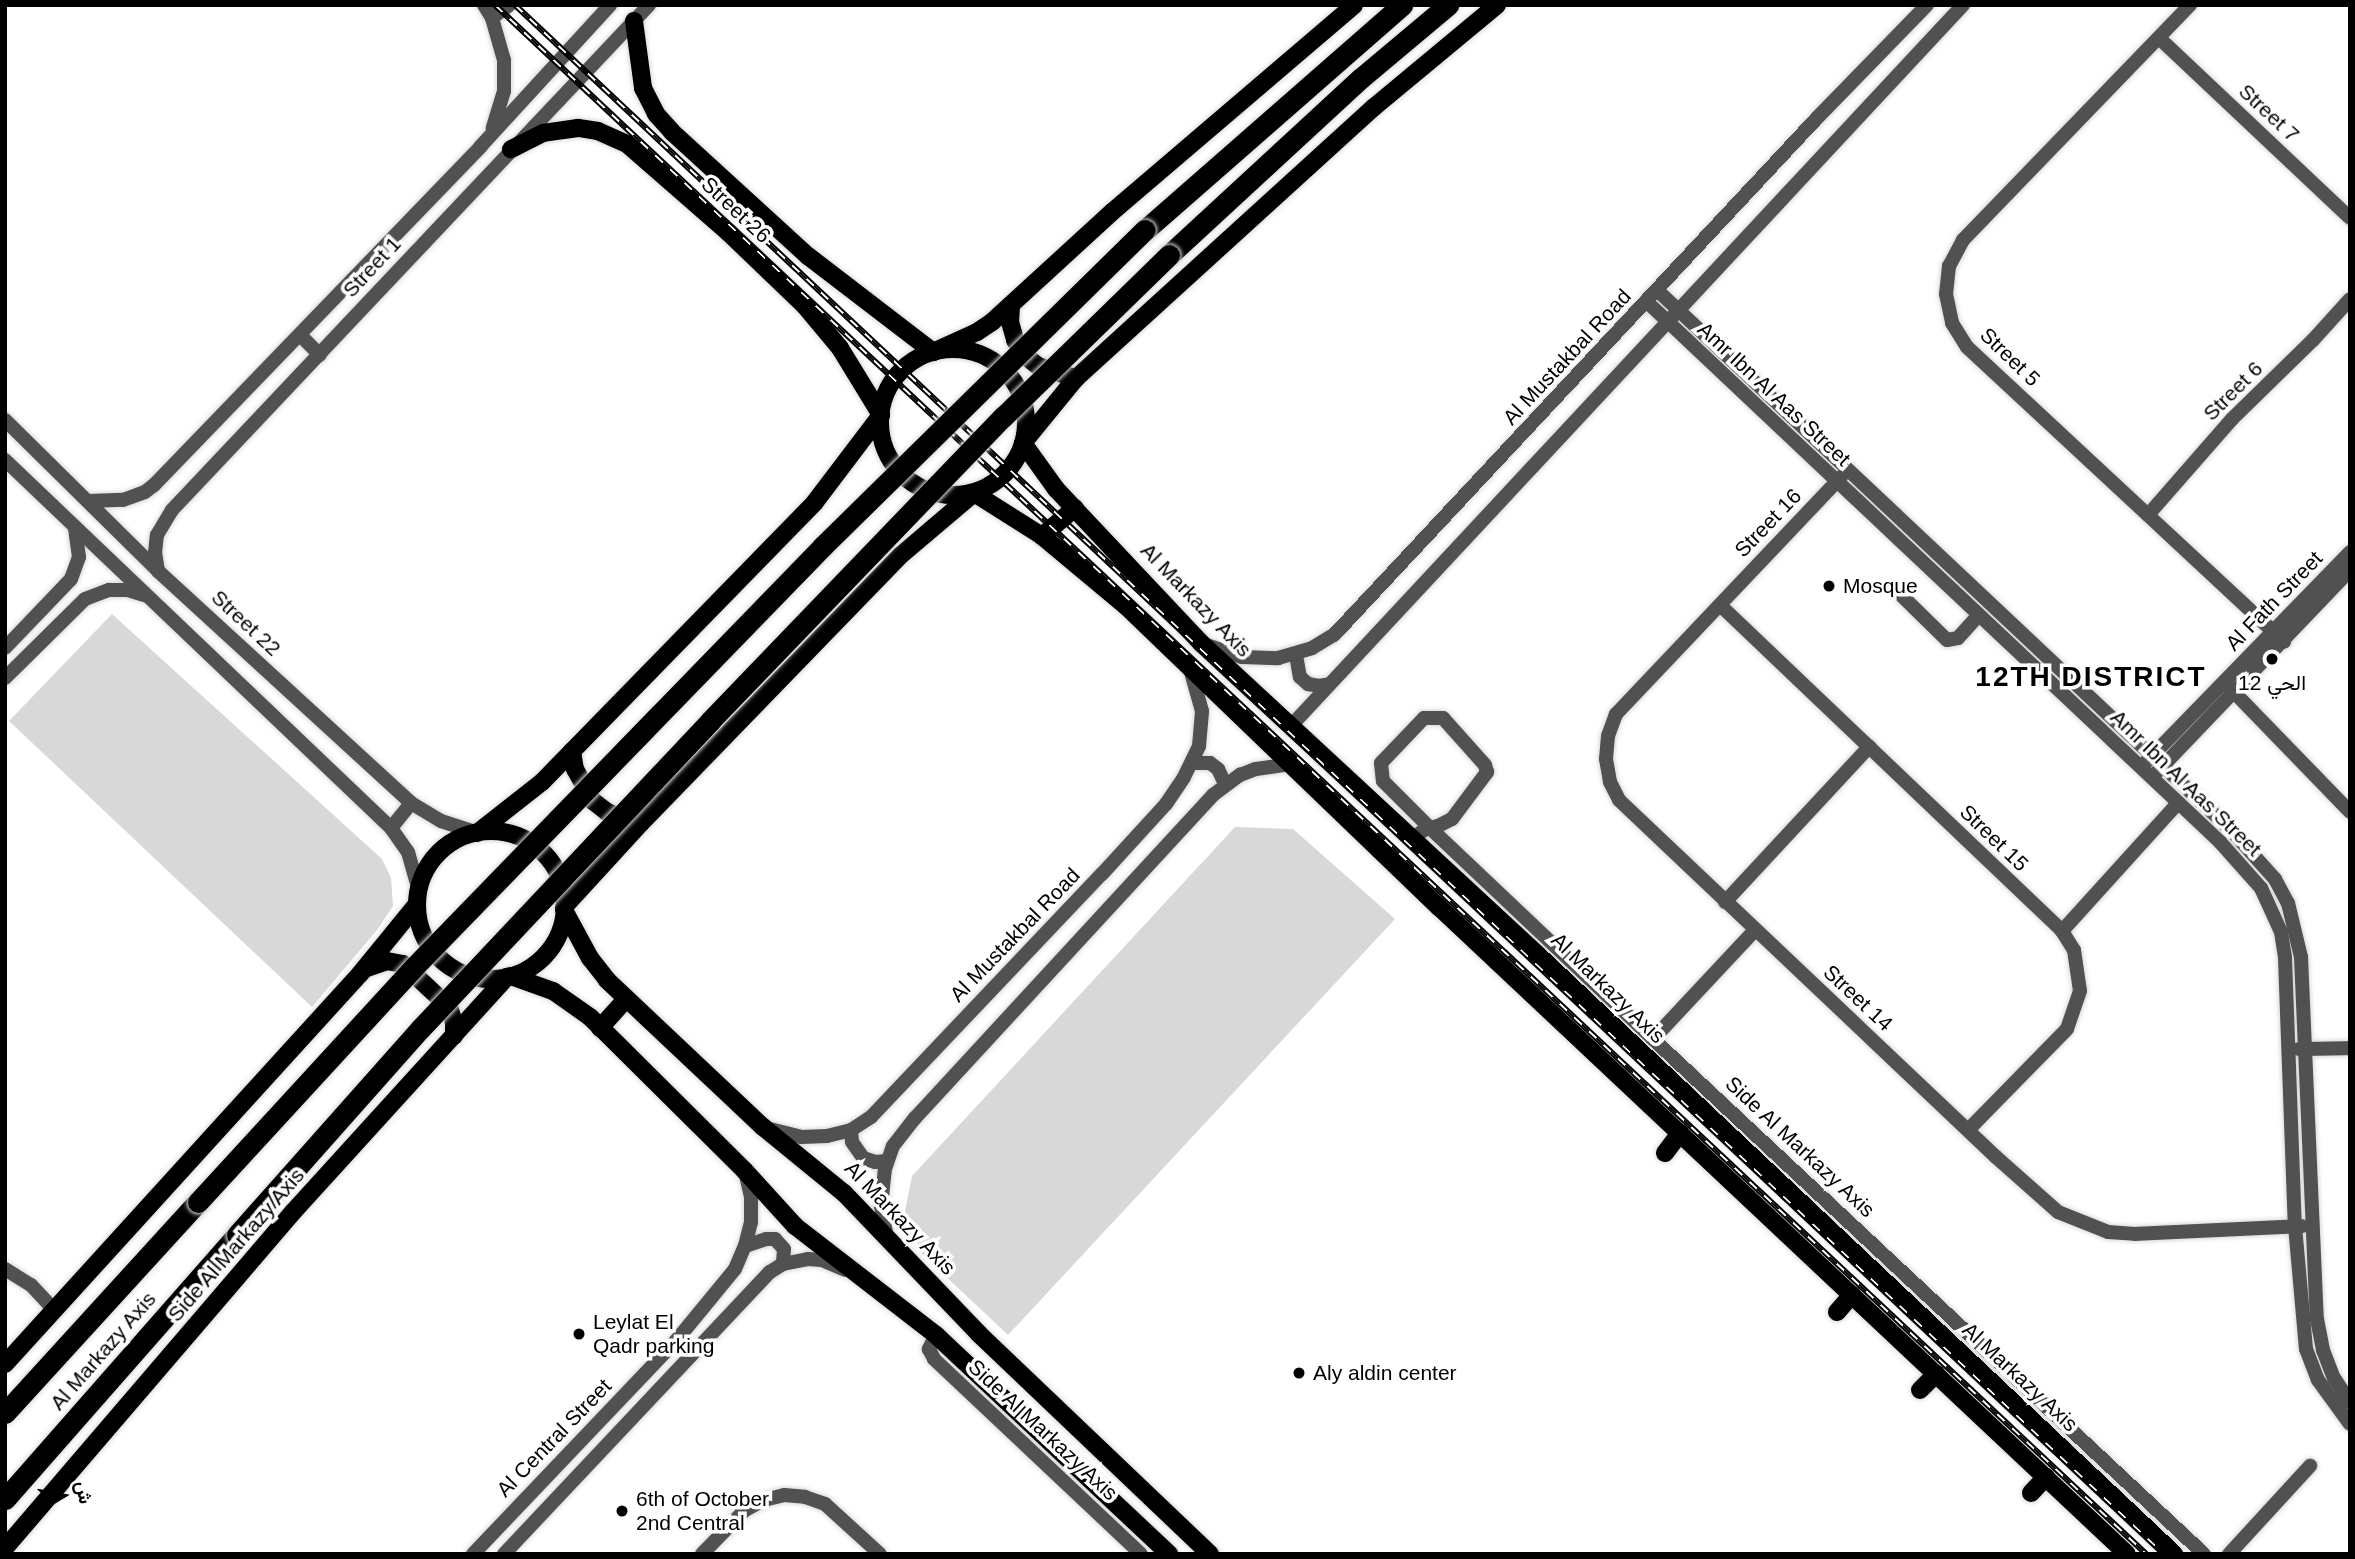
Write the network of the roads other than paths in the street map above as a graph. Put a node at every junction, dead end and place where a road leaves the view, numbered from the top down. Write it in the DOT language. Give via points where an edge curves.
graph roads {
  1 [pos="509,5"];
  2 [pos="610,5"];
  3 [pos="649,5"];
  4 [pos="1354,5"];
  5 [pos="1402,5"];
  6 [pos="1448,5"];
  7 [pos="1497,5"];
  8 [pos="1927,5"];
  9 [pos="1963,5"];
  10 [pos="2190,5"];
  11 [pos="488,11"];
  12 [pos="634,21"];
  13 [pos="2159,38"];
  14 [pos="490,135"];
  15 [pos="511,149"];
  16 [pos="757,213"];
  17 [pos="2350,218"];
  18 [pos="729,233"];
  19 [pos="1657,290"];
  20 [pos="2350,299"];
  21 [pos="1646,302"];
  22 [pos="1011,304"];
  23 [pos="1677,309"];
  24 [pos="1667,321"];
  25 [pos="300,335"];
  26 [pos="933,352"];
  27 [pos="320,355"];
  28 [pos="1076,378"];
  29 [pos="881,415"];
  30 [pos="5,420"];
  31 [pos="1023,443"];
  32 [pos="5,460"];
  33 [pos="1847,470"];
  34 [pos="1837,482"];
  35 [pos="974,493"];
  36 [pos="89,501"];
  37 [pos="1075,509"];
  38 [pos="2148,516"];
  39 [pos="75,526"];
  40 [pos="1042,536"];
  41 [pos="2350,552"];
  42 [pos="2350,570"];
  43 [pos="158,571"];
  44 [pos="1901,595"];
  45 [pos="147,596"];
  46 [pos="1720,605"];
  47 [pos="1979,615"];
  48 [pos="2279,637"];
  49 [pos="1201,643"];
  50 [pos="5,648"];
  51 [pos="1296,655"];
  52 [pos="1190,668"];
  53 [pos="5,678"];
  54 [pos="1330,684"];
  55 [pos="2229,688"];
  56 [pos="1290,727"];
  57 [pos="1869,747"];
  58 [pos="572,751"];
  59 [pos="1192,762"];
  60 [pos="2157,762"];
  61 [pos="1291,764"];
  62 [pos="2146,773"];
  63 [pos="1225,785"];
  64 [pos="411,803"];
  65 [pos="2178,803"];
  66 [pos="2350,812"];
  67 [pos="641,823"];
  68 [pos="391,828"];
  69 [pos="1430,828"];
  70 [pos="477,833"];
  71 [pos="1411,840"];
  72 [pos="418,897"];
  73 [pos="1725,902"];
  74 [pos="564,909"];
  75 [pos="1755,930"];
  76 [pos="2062,932"];
  77 [pos="364,970"];
  78 [pos="509,977"];
  79 [pos="626,999"];
  80 [pos="600,1028"];
  81 [pos="454,1036"];
  82 [pos="1653,1039"];
  83 [pos="2350,1048"];
  84 [pos="2305,1049"];
  85 [pos="2289,1050"];
  86 [pos="1668,1053"];
  87 [pos="1655,1066"];
  88 [pos="763,1126"];
  89 [pos="851,1130"];
  90 [pos="1968,1130"];
  91 [pos="1680,1133"];
  92 [pos="1665,1153"];
  93 [pos="887,1161"];
  94 [pos="745,1171"];
  95 [pos="2311,1225"];
  96 [pos="2295,1226"];
  97 [pos="888,1242"];
  98 [pos="746,1246"];
  99 [pos="783,1264"];
  100 [pos="5,1269"];
  101 [pos="860,1276"];
  102 [pos="1852,1295"];
  103 [pos="54,1310"];
  104 [pos="1836,1312"];
  105 [pos="936,1335"];
  106 [pos="5,1364"];
  107 [pos="1936,1374"];
  108 [pos="2016,1381"];
  109 [pos="1920,1390"];
  110 [pos="2003,1395"];
  111 [pos="2350,1402"];
  112 [pos="5,1413"];
  113 [pos="2350,1424"];
  114 [pos="2310,1466"];
  115 [pos="2046,1478"];
  116 [pos="2031,1493"];
  117 [pos="5,1499"];
  118 [pos="5,1548"];
  119 [pos="473,1554"];
  120 [pos="503,1554"];
  121 [pos="702,1554"];
  122 [pos="880,1554"];
  123 [pos="1141,1554"];
  124 [pos="1169,1554"];
  125 [pos="1210,1554"];
  126 [pos="2127,1554"];
  127 [pos="2174,1554"];
  128 [pos="2204,1554"];
  129 [pos="2228,1554"];
  1 -- 11 [label="street"];
  2 -- 14 [label="street, Street 1"];
  3 -- 12 [label="street, Street 1"];
  4 -- 22 [label="main road"];
  5 -- 112 [label="highway, Al Markazy Axis, bridge" via="1145,230 823,546 424,957"];
  6 -- 117 [label="highway, Al Markazy Axis, bridge" via="1361,78 1169,255 1003,417 420,1029"];
  7 -- 28 [label="main road" via="1373,108"];
  8 -- 19 [label="street, Al Mustakbal Road"];
  9 -- 23 [label="street"];
  10 -- 13 [label="street, Street 5"];
  11 -- 14 [label="street" via="501,45 505,75 501,106"];
  12 -- 15 [label="street, Street 1"];
  12 -- 16 [label="main road, Street 26" via="639,74 656,114"];
  13 -- 17 [label="street, Street 7"];
  13 -- 38 [label="street, Street 5" via="1963,240 1950,266 1945,294 1952,323 1967,347"];
  14 -- 25 [label="street, Street 1"];
  15 -- 18 [label="main road, Street 26" via="560,129 588,128 608,134 638,152"];
  15 -- 27 [label="street, Street 1"];
  16 -- 18 [label="main road" via="734,215"];
  16 -- 26 [label="main road, Street 26" via="852,293"];
  18 -- 29 [label="main road, Street 26" via="827,331"];
  19 -- 21 [label="street, Al Mustakbal Road"];
  19 -- 23 [label="street, Amr Ibn Al Aas Street"];
  20 -- 38 [label="street, Street 6" via="2232,419"];
  21 -- 24 [label="street, Amr Ibn Al Aas Street"];
  21 -- 51 [label="street, Al Mustakbal Road" via="1334,635"];
  22 -- 26 [label="main road" via="977,332"];
  22 -- 28 [label="main road" via="1010,322 1024,355 1038,366"];
  23 -- 24 [label="street"];
  23 -- 33 [label="street, Amr Ibn Al Aas Street"];
  24 -- 34 [label="street, Amr Ibn Al Aas Street"];
  24 -- 54 [label="street"];
  25 -- 27 [label="street"];
  25 -- 36 [label="street, Street 1" via="145,492 123,500"];
  26 -- 29 [label="main road" via="897,376"];
  26 -- 31 [label="main road" via="962,350 1001,367 1025,407"];
  27 -- 43 [label="street, Street 1" via="172,510 157,536"];
  28 -- 31 [label="main road"];
  29 -- 35 [label="main road" via="885,448 905,477 938,494"];
  29 -- 58 [label="main road" via="815,502"];
  30 -- 36 [label="street, Street 22"];
  31 -- 35 [label="main road" via="1005,474"];
  31 -- 37 [label="main road, Al Markazy Axis"];
  32 -- 39 [label="street"];
  33 -- 34 [label="street, Street 16"];
  33 -- 60 [label="street, Amr Ibn Al Aas Street"];
  34 -- 46 [label="street, Street 16"];
  34 -- 47 [label="street, Amr Ibn Al Aas Street"];
  35 -- 40 [label="main road"];
  35 -- 67 [label="main road" via="901,555"];
  36 -- 43 [label="street, Street 22"];
  37 -- 40 [label="main road"];
  37 -- 49 [label="main road, Al Markazy Axis"];
  38 -- 48 [label="street, Street 5"];
  39 -- 45 [label="street"];
  39 -- 50 [label="street" via="80,549 71,579"];
  40 -- 52 [label="main road" via="1127,607"];
  41 -- 48 [label="street, Al Fath Street"];
  42 -- 48 [label="street, Al Fath Street"];
  43 -- 64 [label="street, Street 22"];
  44 -- 47 [label="street" via="1947,640 1958,638"];
  45 -- 53 [label="street" via="119,589 85,599"];
  45 -- 68 [label="street"];
  46 -- 57 [label="street, Street 15"];
  46 -- 73 [label="street, Street 14" via="1616,714 1605,759 1619,800"];
  47 -- 62 [label="street, Amr Ibn Al Aas Street"];
  48 -- 55 [label="street, Al Fath Street"];
  49 -- 51 [label="street, Al Mustakbal Road" via="1242,657"];
  49 -- 56 [label="main road, Al Markazy Axis"];
  51 -- 54 [label="street" via="1300,677 1308,684"];
  52 -- 59 [label="street, Al Mustakbal Road" via="1203,729"];
  52 -- 61 [label="main road"];
  54 -- 56 [label="street"];
  55 -- 60 [label="street, Al Fath Street"];
  55 -- 66 [label="street"];
  56 -- 71 [label="main road, Al Markazy Axis"];
  57 -- 73 [label="street"];
  57 -- 76 [label="street, Street 15"];
  58 -- 67 [label="main road" via="575,769 593,800 624,820"];
  58 -- 70 [label="main road" via="542,782"];
  59 -- 63 [label="street" via="1218,769"];
  59 -- 89 [label="street, Al Mustakbal Road" via="1166,804 1102,874 908,1080"];
  60 -- 62 [label="street, Al Fath Street"];
  60 -- 84 [label="street, Amr Ibn Al Aas Street" via="2258,858 2288,903 2301,957"];
  61 -- 63 [label="street" via="1256,769"];
  61 -- 91 [label="main road"];
  62 -- 65 [label="street, Amr Ibn Al Aas Street"];
  63 -- 93 [label="street" via="915,1118"];
  64 -- 68 [label="street"];
  64 -- 70 [label="street, Street 22" via="441,821"];
  65 -- 76 [label="street"];
  65 -- 85 [label="street, Amr Ibn Al Aas Street" via="2246,868 2273,909 2285,958"];
  67 -- 74 [label="main road"];
  68 -- 72 [label="street" via="408,852"];
  69 -- 69 [label="street, Side Al Markazy Axis" via="1383,781 1381,763 1424,718 1433,716 1443,718 1488,772 1452,819"];
  69 -- 71 [label="street"];
  69 -- 82 [label="street, Side Al Markazy Axis"];
  70 -- 72 [label="main road" via="443,849 427,868"];
  70 -- 74 [label="main road" via="512,835 543,853 557,872"];
  71 -- 87 [label="main road, Al Markazy Axis"];
  72 -- 77 [label="main road"];
  72 -- 78 [label="main road" via="427,942 444,962 468,975"];
  73 -- 75 [label="street, Street 14"];
  74 -- 78 [label="main road" via="552,947 534,965"];
  74 -- 79 [label="main road, Al Markazy Axis" via="590,958"];
  75 -- 82 [label="street"];
  75 -- 90 [label="street, Street 14"];
  76 -- 90 [label="street, Street 15" via="2074,950 2080,991 2067,1029"];
  77 -- 81 [label="main road" via="387,961 403,964 449,1007"];
  77 -- 103 [label="main road"];
  78 -- 80 [label="main road" via="554,991"];
  78 -- 81 [label="main road, Side Al Markazy Axis"];
  79 -- 80 [label="main road"];
  79 -- 88 [label="main road, Al Markazy Axis"];
  80 -- 94 [label="main road"];
  81 -- 118 [label="main road, Side Al Markazy Axis" via="293,1212"];
  82 -- 86 [label="street, Side Al Markazy Axis"];
  83 -- 84 [label="street"];
  84 -- 85 [label="street"];
  84 -- 95 [label="street, Amr Ibn Al Aas Street"];
  85 -- 96 [label="street, Amr Ibn Al Aas Street"];
  86 -- 87 [label="main road"];
  86 -- 108 [label="street, Side Al Markazy Axis"];
  87 -- 110 [label="main road, Al Markazy Axis"];
  88 -- 89 [label="street, Al Mustakbal Road" via="801,1137"];
  88 -- 97 [label="main road, Al Markazy Axis" via="827,1177"];
  89 -- 93 [label="street" via="852,1142 863,1158"];
  90 -- 96 [label="street, Street 14" via="2058,1212 2108,1232"];
  91 -- 92 [label="main road"];
  91 -- 102 [label="main road"];
  93 -- 97 [label="street" via="881,1206"];
  94 -- 98 [label="street, Al Central Street" via="752,1209"];
  94 -- 101 [label="main road" via="796,1226"];
  95 -- 96 [label="street, Street 14"];
  95 -- 111 [label="street, Amr Ibn Al Aas Street" via="2322,1350"];
  96 -- 113 [label="street, Amr Ibn Al Aas Street" via="2306,1349 2318,1380"];
  97 -- 125 [label="main road, Al Markazy Axis"];
  98 -- 99 [label="street" via="775,1239 785,1249"];
  98 -- 119 [label="street, Al Central Street" via="735,1269 675,1342"];
  99 -- 101 [label="street" via="822,1260"];
  99 -- 120 [label="street, Al Central Street" via="757,1285"];
  100 -- 103 [label="street" via="31,1285"];
  101 -- 105 [label="main road"];
  102 -- 104 [label="main road"];
  102 -- 107 [label="main road"];
  103 -- 106 [label="main road"];
  105 -- 123 [label="street, Side Al Markazy Axis" via="929,1349 934,1359"];
  105 -- 124 [label="main road"];
  107 -- 109 [label="main road"];
  107 -- 115 [label="main road"];
  108 -- 110 [label="main road"];
  108 -- 128 [label="street, Side Al Markazy Axis"];
  110 -- 127 [label="main road, Al Markazy Axis"];
  114 -- 129 [label="street"];
  115 -- 116 [label="main road"];
  115 -- 126 [label="main road"];
  121 -- 122 [label="street" via="745,1510 784,1495 825,1504"];
}
